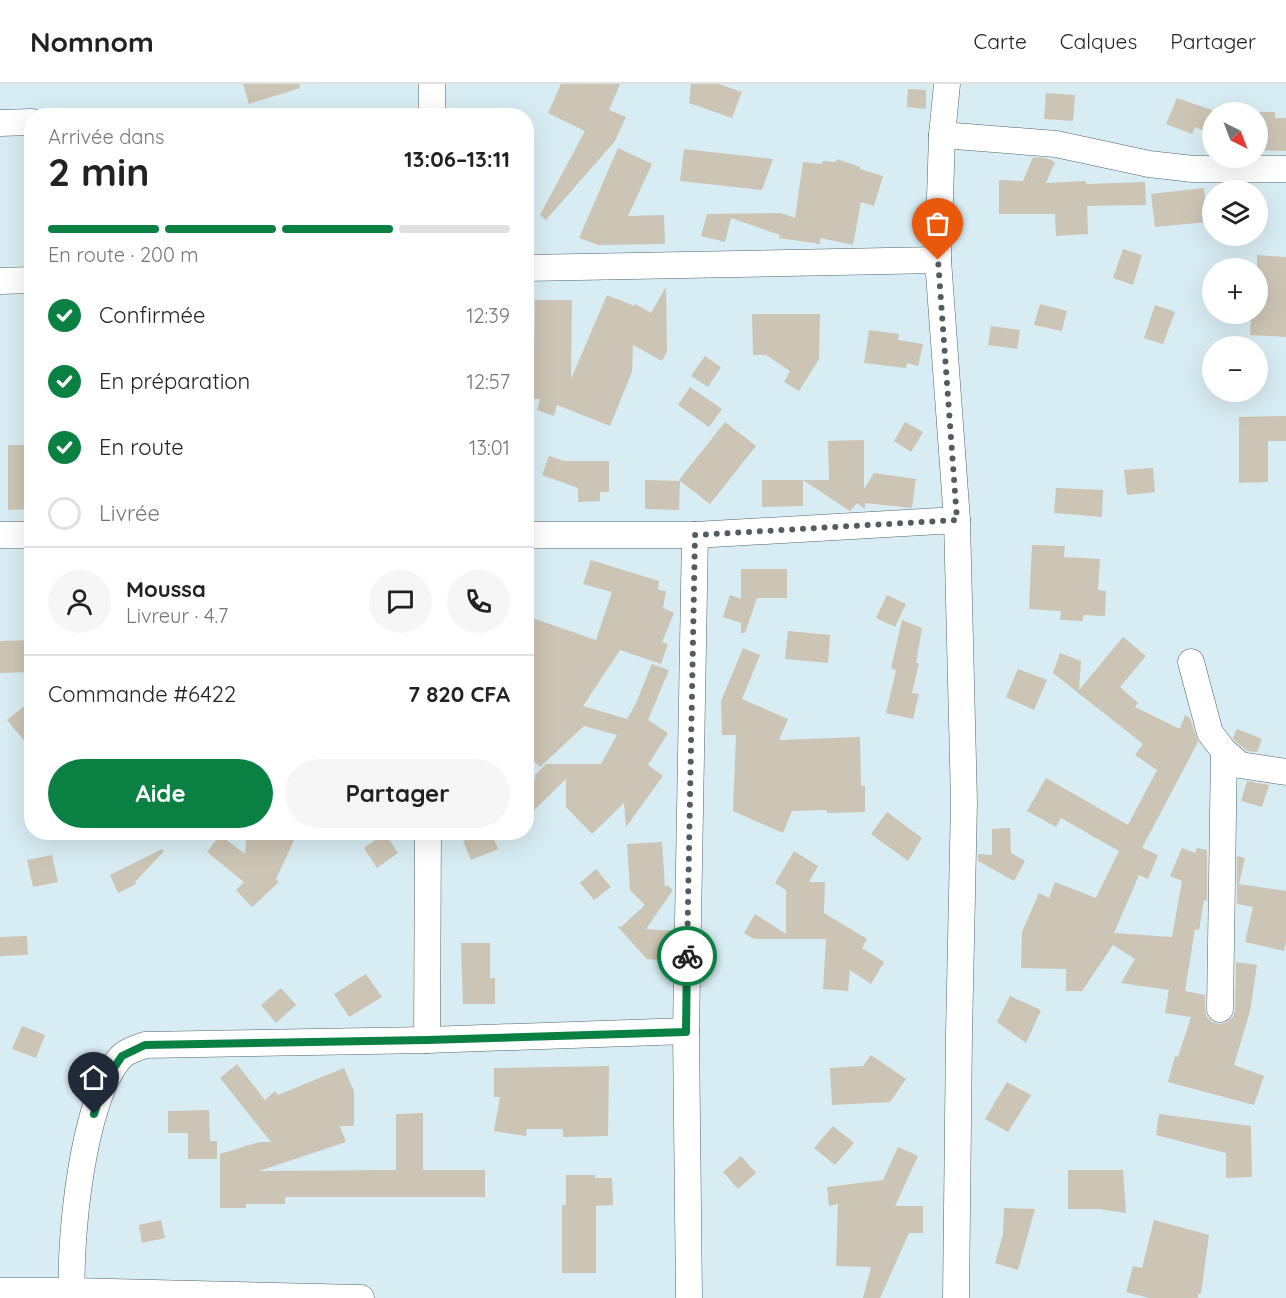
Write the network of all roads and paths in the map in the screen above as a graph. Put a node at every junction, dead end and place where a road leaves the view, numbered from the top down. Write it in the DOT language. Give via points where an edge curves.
graph roads {
  1 [pos="432,84"];
  2 [pos="947,84"];
  3 [pos="432,108"];
  4 [pos="24,122"];
  5 [pos="0,123"];
  6 [pos="942,135"];
  7 [pos="1286,169"];
  8 [pos="938,260"];
  9 [pos="534,268"];
  10 [pos="24,280"];
  11 [pos="0,281"];
  12 [pos="957,520"];
  13 [pos="0,535"];
  14 [pos="695,535"];
  15 [pos="24,536"];
  16 [pos="534,536"];
  17 [pos="1191,662"];
  18 [pos="1224,751"];
  19 [pos="1286,772"];
  20 [pos="428,840"];
  21 [pos="1220,1009"];
  22 [pos="686,1032"];
  23 [pos="427,1040"];
  24 [pos="0,1291"];
  25 [pos="72,1294"];
  26 [pos="361,1298"];
  27 [pos="689,1298"];
  28 [pos="956,1298"];
  1 -- 3 [label="street"];
  2 -- 6 [label="street"];
  4 -- 5 [label="street"];
  6 -- 7 [label="street" via="1056,144 1193,169"];
  6 -- 8 [label="street"];
  8 -- 9 [label="street"];
  8 -- 12 [label="street"];
  10 -- 11 [label="street"];
  12 -- 14 [label="street"];
  12 -- 28 [label="street" via="964,802"];
  13 -- 15 [label="street"];
  14 -- 16 [label="street"];
  14 -- 22 [label="street"];
  17 -- 18 [label="street" via="1210,733"];
  18 -- 19 [label="street" via="1240,765"];
  18 -- 21 [label="street"];
  20 -- 23 [label="street"];
  22 -- 23 [label="street"];
  22 -- 27 [label="street"];
  23 -- 25 [label="street" via="145,1045 122,1056 105,1081 89,1131 76,1204"];
  24 -- 25 [label="street"];
  25 -- 26 [label="street"];
}
